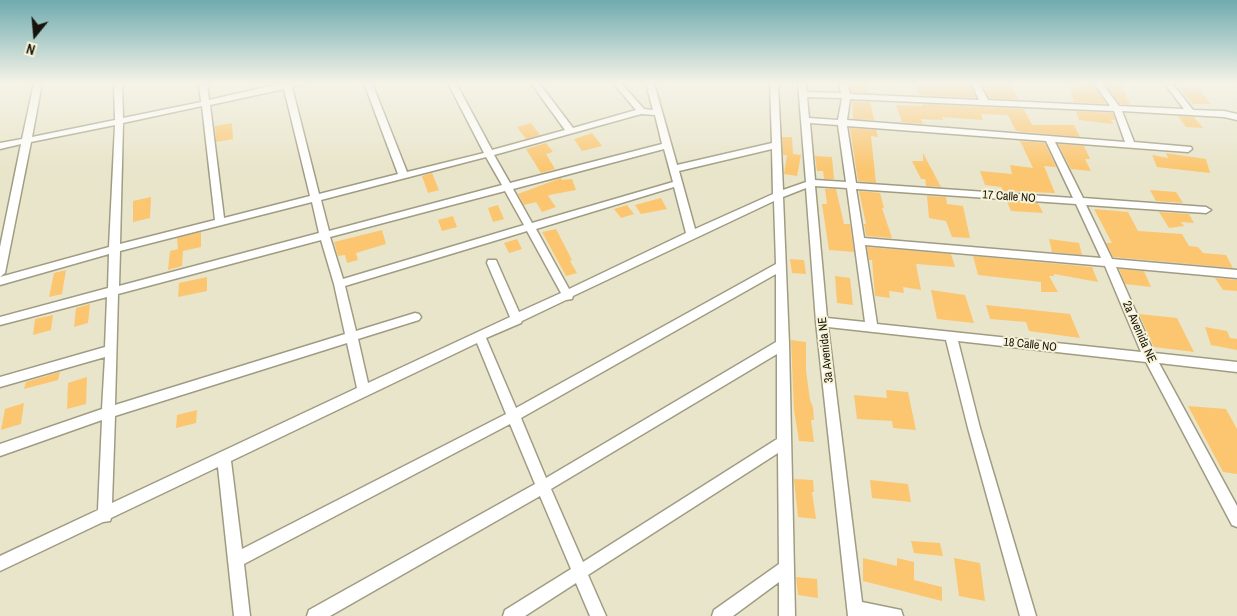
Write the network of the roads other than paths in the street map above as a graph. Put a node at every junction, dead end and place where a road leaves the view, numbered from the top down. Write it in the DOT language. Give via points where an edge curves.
graph roads {
  1 [pos="31,112"];
  2 [pos="119,112"];
  3 [pos="166,112"];
  4 [pos="207,112"];
  5 [pos="295,112"];
  6 [pos="379,112"];
  7 [pos="467,112"];
  8 [pos="556,112"];
  9 [pos="638,112"];
  10 [pos="647,112"];
  11 [pos="775,112"];
  12 [pos="806,112"];
  13 [pos="844,112"];
  14 [pos="1118,112"];
  15 [pos="1184,112"];
  16 [pos="1190,112"];
  17 [pos="658,113"];
  18 [pos="1237,118"];
  19 [pos="807,120"];
  20 [pos="119,121"];
  21 [pos="842,123"];
  22 [pos="570,130"];
  23 [pos="1049,138"];
  24 [pos="25,140"];
  25 [pos="1131,144"];
  26 [pos="667,145"];
  27 [pos="776,145"];
  28 [pos="0,146"];
  29 [pos="1188,149"];
  30 [pos="488,154"];
  31 [pos="674,169"];
  32 [pos="403,175"];
  33 [pos="678,183"];
  34 [pos="811,183"];
  35 [pos="851,186"];
  36 [pos="508,188"];
  37 [pos="779,195"];
  38 [pos="317,197"];
  39 [pos="1080,202"];
  40 [pos="1206,210"];
  41 [pos="220,222"];
  42 [pos="529,227"];
  43 [pos="692,235"];
  44 [pos="325,237"];
  45 [pos="859,241"];
  46 [pos="115,249"];
  47 [pos="492,263"];
  48 [pos="1109,264"];
  49 [pos="781,266"];
  50 [pos="0,273"];
  51 [pos="1237,274"];
  52 [pos="0,281"];
  53 [pos="339,284"];
  54 [pos="113,292"];
  55 [pos="568,296"];
  56 [pos="415,317"];
  57 [pos="517,320"];
  58 [pos="0,321"];
  59 [pos="822,322"];
  60 [pos="872,328"];
  61 [pos="951,336"];
  62 [pos="351,337"];
  63 [pos="480,337"];
  64 [pos="783,344"];
  65 [pos="111,350"];
  66 [pos="1150,358"];
  67 [pos="1237,367"];
  68 [pos="0,382"];
  69 [pos="364,392"];
  70 [pos="109,412"];
  71 [pos="512,417"];
  72 [pos="784,442"];
  73 [pos="0,450"];
  74 [pos="224,458"];
  75 [pos="543,487"];
  76 [pos="106,516"];
  77 [pos="1237,520"];
  78 [pos="235,560"];
  79 [pos="0,564"];
  80 [pos="786,568"];
  81 [pos="580,573"];
  82 [pos="856,612"];
  83 [pos="242,616"];
  84 [pos="315,616"];
  85 [pos="511,616"];
  86 [pos="598,616"];
  87 [pos="720,616"];
  88 [pos="787,616"];
  89 [pos="895,616"];
  90 [pos="1028,616"];
  1 -- 24 [label="street"];
  2 -- 20 [label="street"];
  3 -- 20 [label="street"];
  4 -- 41 [label="street"];
  5 -- 38 [label="street"];
  6 -- 32 [label="street"];
  7 -- 30 [label="street"];
  8 -- 22 [label="street"];
  9 -- 22 [label="street"];
  10 -- 17 [label="street"];
  11 -- 27 [label="street"];
  12 -- 19 [label="street, 3a Avenida NE"];
  13 -- 21 [label="street"];
  14 -- 25 [label="street"];
  15 -- 16 [label="street"];
  16 -- 18 [label="street"];
  17 -- 26 [label="street"];
  19 -- 21 [label="street"];
  19 -- 34 [label="street, 3a Avenida NE"];
  20 -- 24 [label="street"];
  20 -- 46 [label="street"];
  21 -- 23 [label="street"];
  21 -- 35 [label="street"];
  22 -- 30 [label="street"];
  23 -- 25 [label="street"];
  23 -- 39 [label="street, 2a Avenida NE"];
  24 -- 28 [label="street"];
  24 -- 50 [label="street"];
  25 -- 29 [label="street"];
  26 -- 31 [label="street"];
  26 -- 36 [label="street"];
  27 -- 31 [label="street"];
  27 -- 37 [label="street"];
  30 -- 32 [label="street"];
  30 -- 36 [label="street"];
  31 -- 33 [label="street"];
  32 -- 38 [label="street"];
  33 -- 42 [label="street"];
  33 -- 43 [label="street"];
  34 -- 35 [label="street, 17 Calle NO"];
  34 -- 37 [label="street"];
  34 -- 59 [label="street, 3a Avenida NE"];
  35 -- 39 [label="street, 17 Calle NO"];
  35 -- 45 [label="street"];
  36 -- 42 [label="street"];
  36 -- 44 [label="street"];
  37 -- 43 [label="street"];
  37 -- 49 [label="street"];
  38 -- 41 [label="street"];
  38 -- 44 [label="street"];
  39 -- 40 [label="street, 17 Calle NO"];
  39 -- 48 [label="street, 2a Avenida NE"];
  41 -- 46 [label="street"];
  42 -- 53 [label="street"];
  42 -- 55 [label="street"];
  43 -- 55 [label="street"];
  44 -- 53 [label="street"];
  44 -- 54 [label="street"];
  45 -- 48 [label="street"];
  45 -- 60 [label="street"];
  46 -- 52 [label="street"];
  46 -- 54 [label="street"];
  47 -- 57 [label="street"];
  48 -- 51 [label="street"];
  48 -- 66 [label="street, 2a Avenida NE"];
  49 -- 64 [label="street"];
  49 -- 71 [label="street"];
  53 -- 62 [label="street"];
  54 -- 58 [label="street"];
  54 -- 65 [label="street"];
  55 -- 57 [label="street"];
  56 -- 62 [label="street"];
  57 -- 63 [label="street"];
  59 -- 60 [label="street, 18 Calle NO"];
  59 -- 82 [label="street, 3a Avenida NE"];
  60 -- 61 [label="street, 18 Calle NO"];
  61 -- 66 [label="street, 18 Calle NO"];
  61 -- 90 [label="street"];
  62 -- 69 [label="street"];
  62 -- 70 [label="street"];
  63 -- 69 [label="street"];
  63 -- 71 [label="street"];
  64 -- 72 [label="street"];
  64 -- 75 [label="street"];
  65 -- 68 [label="street"];
  65 -- 70 [label="street"];
  66 -- 67 [label="street, 18 Calle NO"];
  66 -- 77 [label="street, 2a Avenida NE"];
  69 -- 74 [label="street"];
  70 -- 73 [label="street"];
  70 -- 76 [label="street"];
  71 -- 75 [label="street"];
  71 -- 78 [label="street"];
  72 -- 80 [label="street"];
  72 -- 81 [label="street"];
  74 -- 76 [label="street"];
  74 -- 78 [label="street"];
  75 -- 81 [label="street"];
  75 -- 84 [label="street"];
  76 -- 79 [label="street"];
  78 -- 83 [label="street"];
  80 -- 87 [label="street"];
  80 -- 88 [label="street"];
  81 -- 85 [label="street"];
  81 -- 86 [label="street"];
  82 -- 89 [label="street"];
}
